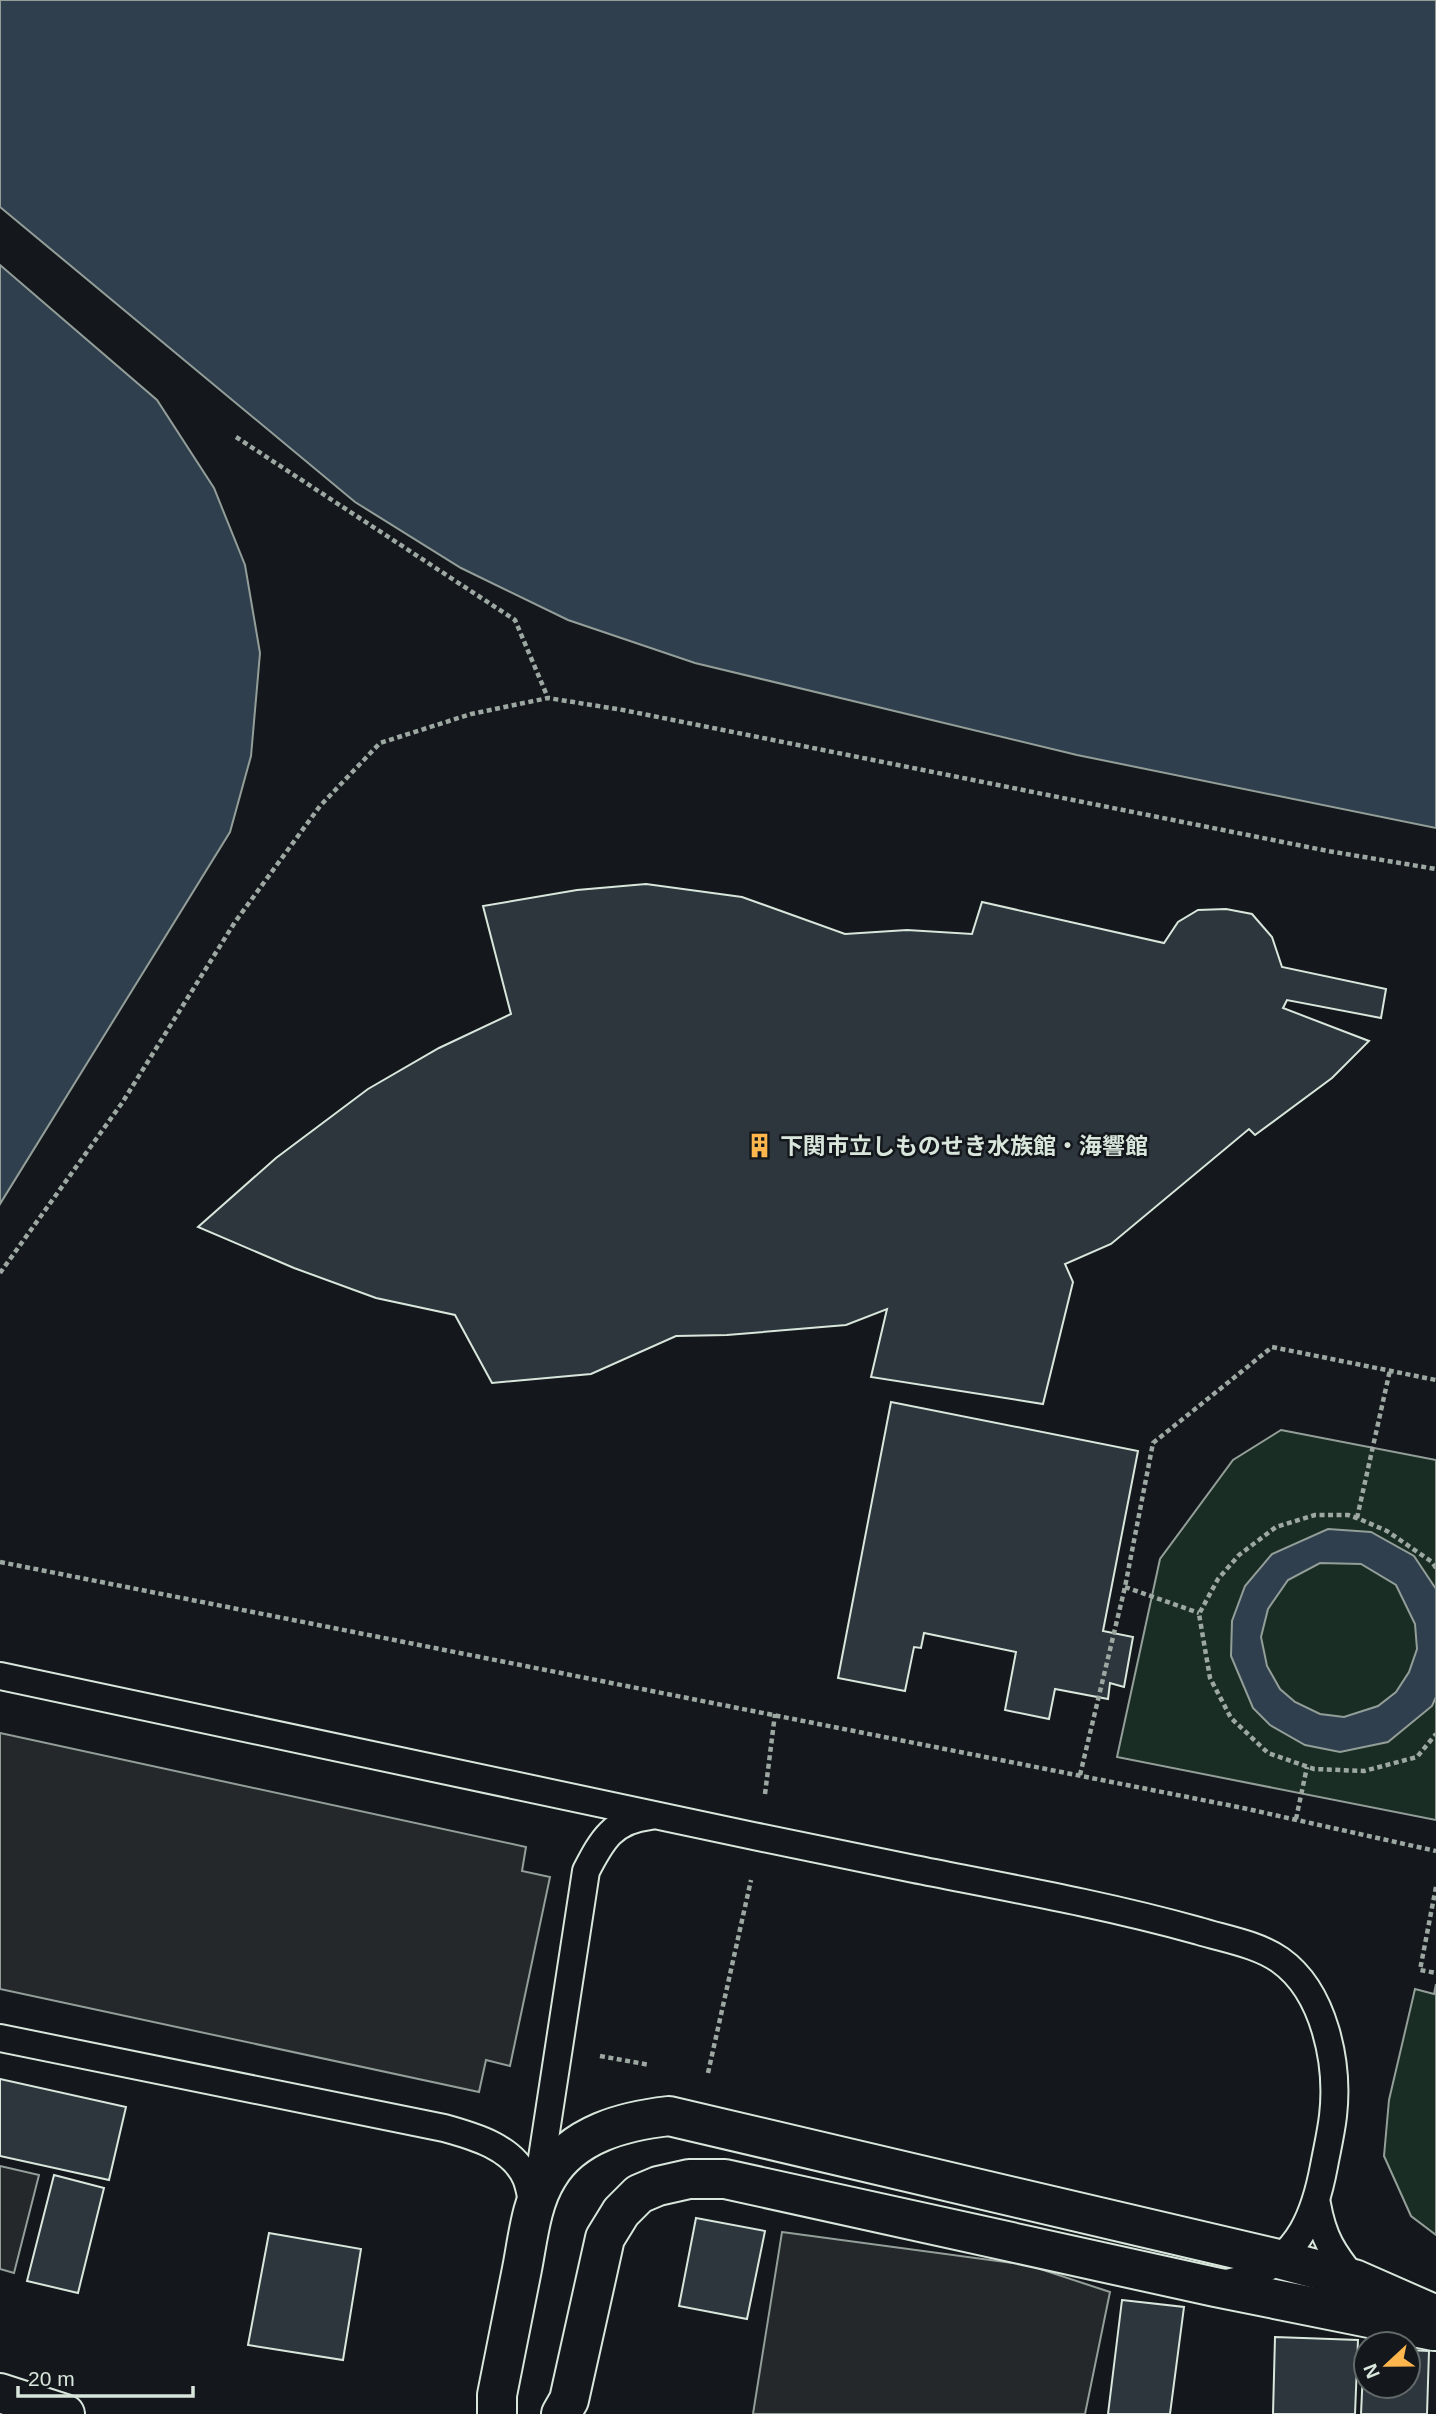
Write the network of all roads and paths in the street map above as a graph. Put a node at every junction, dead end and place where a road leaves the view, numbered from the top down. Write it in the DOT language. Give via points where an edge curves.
graph roads {
  1 [pos="236,437"];
  2 [pos="548,698"];
  3 [pos="1436,869"];
  4 [pos="0,1273"];
  5 [pos="1390,1370"];
  6 [pos="1436,1380"];
  7 [pos="1357,1518"];
  8 [pos="0,1562"];
  9 [pos="1436,1568"];
  10 [pos="1125,1587"];
  11 [pos="1199,1614"];
  12 [pos="0,1676"];
  13 [pos="775,1714"];
  14 [pos="1436,1734"];
  15 [pos="1307,1767"];
  16 [pos="1080,1775"];
  17 [pos="764,1798"];
  18 [pos="653,1816"];
  19 [pos="1296,1819"];
  20 [pos="1436,1851"];
  21 [pos="752,1874"];
  22 [pos="1436,1887"];
  23 [pos="1436,1973"];
  24 [pos="0,2038"];
  25 [pos="595,2054"];
  26 [pos="657,2066"];
  27 [pos="707,2076"];
  28 [pos="1317,2204"];
  29 [pos="534,2210"];
  30 [pos="1278,2259"];
  31 [pos="1354,2279"];
  32 [pos="1215,2287"];
  33 [pos="1436,2315"];
  34 [pos="1436,2331"];
  35 [pos="0,2393"];
  36 [pos="65,2414"];
  37 [pos="497,2414"];
  38 [pos="561,2414"];
  1 -- 2 [label="path" via="515,620"];
  2 -- 3 [label="path"];
  2 -- 4 [label="path" via="471,714 380,743 320,806 235,922 122,1103"];
  5 -- 6 [label="path"];
  5 -- 7 [label="path"];
  5 -- 10 [label="path" via="1272,1347 1153,1443"];
  7 -- 9 [label="path" via="1387,1531"];
  7 -- 11 [label="path" via="1315,1515 1276,1527 1239,1555 1218,1579"];
  8 -- 13 [label="path"];
  10 -- 11 [label="path"];
  10 -- 16 [label="path"];
  11 -- 15 [label="path" via="1210,1678 1231,1718 1268,1754"];
  12 -- 18 [label="lane"];
  13 -- 16 [label="path"];
  13 -- 17 [label="path"];
  14 -- 15 [label="path" via="1416,1757 1364,1771"];
  15 -- 19 [label="path"];
  16 -- 19 [label="path"];
  18 -- 28 [label="lane" via="1148,1917 1247,1945 1280,1960 1309,1994 1330,2046 1334,2114"];
  18 -- 29 [label="lane" via="632,1818 611,1831 586,1871"];
  19 -- 20 [label="path"];
  21 -- 27 [label="path"];
  22 -- 23 [label="path" via="1420,1970"];
  24 -- 29 [label="lane" via="484,2139 526,2176"];
  25 -- 26 [label="path"];
  28 -- 30 [label="lane" via="1300,2236"];
  28 -- 31 [label="lane" via="1332,2252"];
  29 -- 30 [label="main road" via="547,2176 586,2140 613,2127 669,2116"];
  29 -- 37 [label="main road"];
  30 -- 31 [label="main road"];
  30 -- 32 [label="lane" via="1252,2276"];
  31 -- 33 [label="main road"];
  32 -- 34 [label="main road"];
  32 -- 38 [label="main road" via="725,2179 689,2179 639,2194 605,2238 569,2400"];
  35 -- 36 [label="main road"];
}
